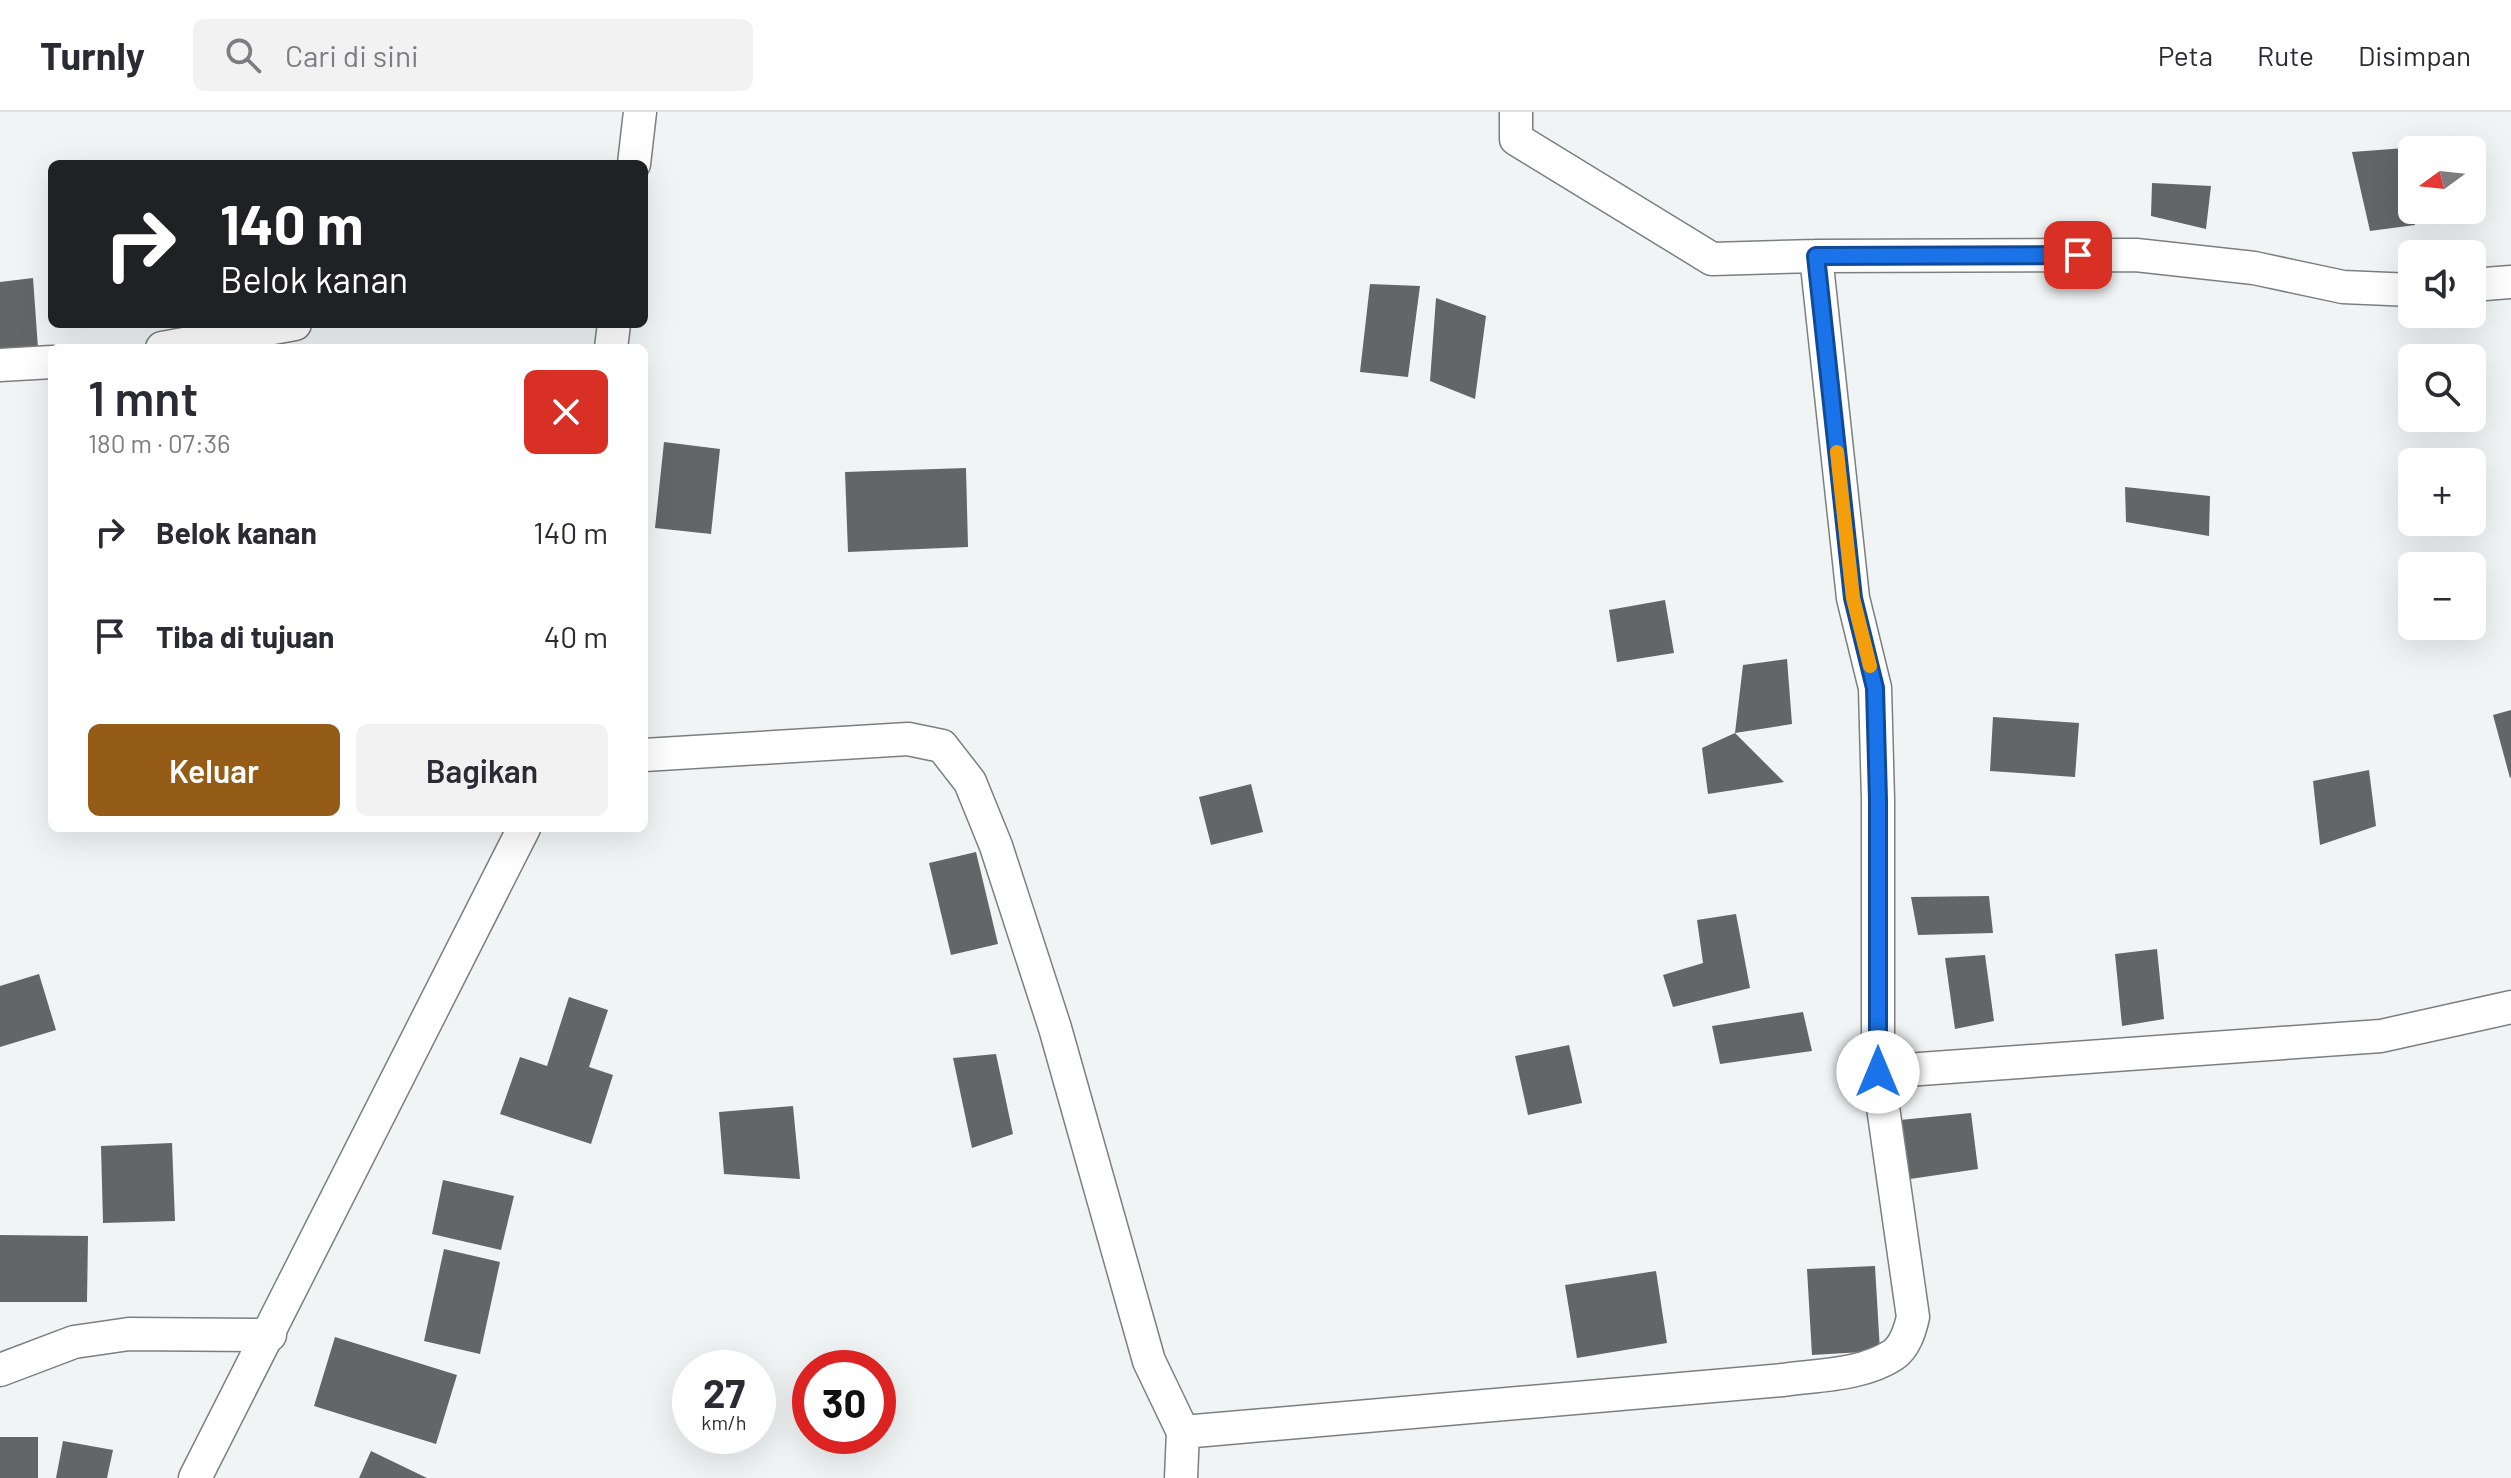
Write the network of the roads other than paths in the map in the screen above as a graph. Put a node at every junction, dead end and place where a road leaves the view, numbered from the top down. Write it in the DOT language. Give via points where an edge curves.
graph roads {
  1 [pos="640,112"];
  2 [pos="1516,112"];
  3 [pos="634,160"];
  4 [pos="1816,256"];
  5 [pos="2511,282"];
  6 [pos="2486,284"];
  7 [pos="2398,289"];
  8 [pos="273,328"];
  9 [pos="184,344"];
  10 [pos="48,362"];
  11 [pos="0,365"];
  12 [pos="648,755"];
  13 [pos="522,832"];
  14 [pos="2511,1007"];
  15 [pos="1878,1072"];
  16 [pos="270,1335"];
  17 [pos="0,1370"];
  18 [pos="1183,1432"];
  19 [pos="195,1478"];
  20 [pos="1181,1478"];
  1 -- 3 [label="street"];
  2 -- 4 [label="street" via="1516,139 1712,259"];
  4 -- 7 [label="street" via="2136,255 2254,268 2343,287"];
  4 -- 15 [label="street" via="1853,598 1875,688"];
  5 -- 6 [label="street"];
  8 -- 9 [label="street"];
  10 -- 11 [label="street"];
  12 -- 18 [label="street" via="908,739 942,746 970,782 996,846 1055,1028 1149,1361"];
  13 -- 16 [label="street"];
  14 -- 15 [label="street" via="2381,1036"];
  15 -- 18 [label="street" via="1913,1317 1896,1354 1861,1368 1783,1380"];
  16 -- 17 [label="street" via="129,1334 74,1342"];
  16 -- 19 [label="street"];
  18 -- 20 [label="street"];
}
